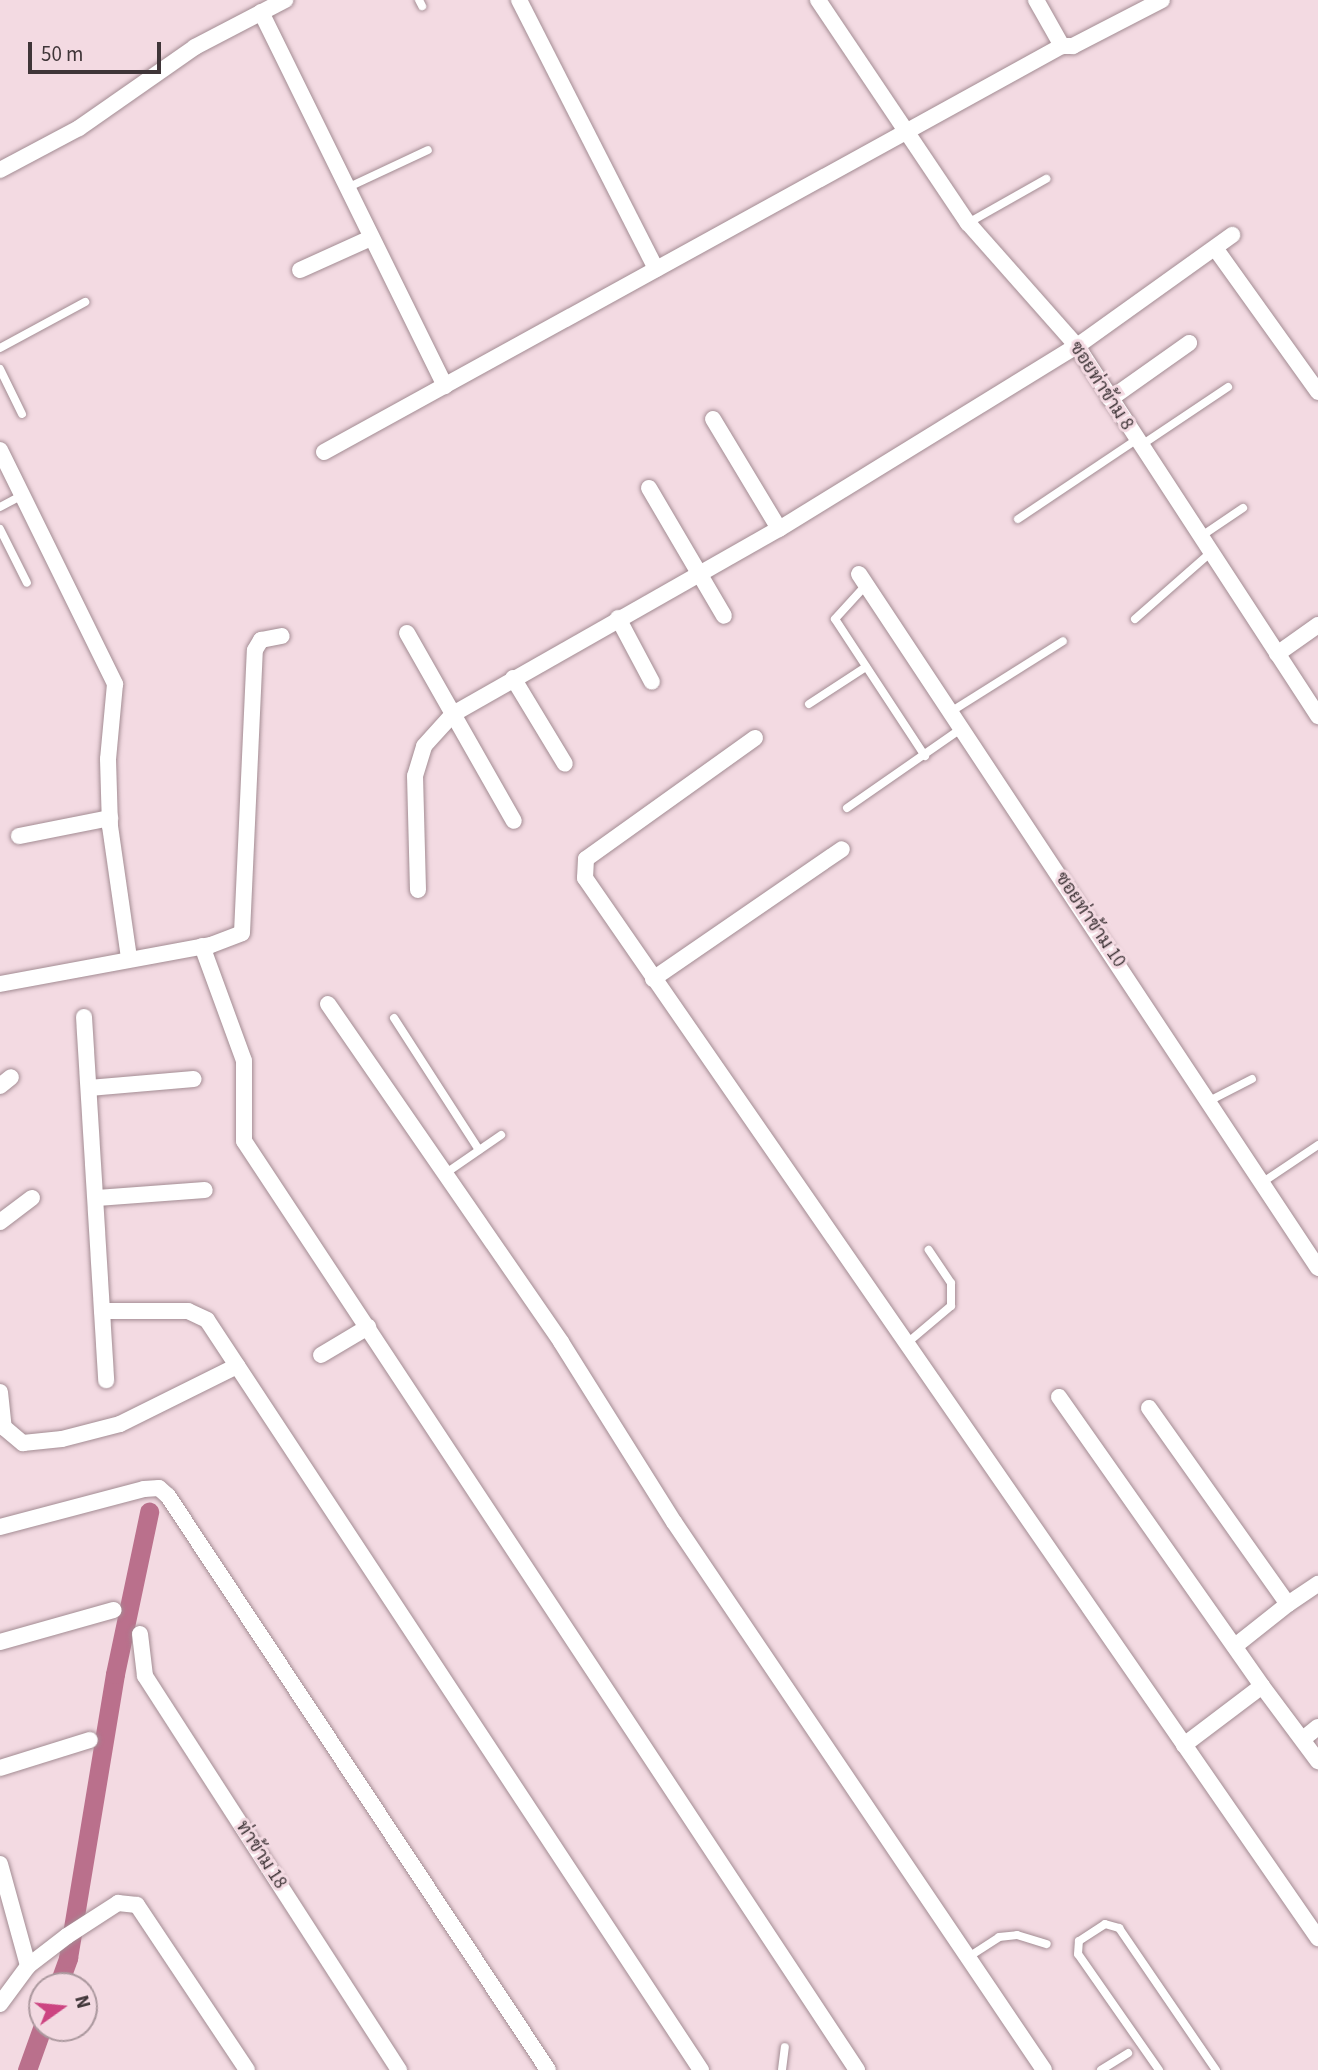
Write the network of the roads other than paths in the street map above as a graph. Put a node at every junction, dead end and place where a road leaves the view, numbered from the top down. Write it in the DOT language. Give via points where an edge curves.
graph roads {
  1 [pos="285,0"];
  2 [pos="519,0"];
  3 [pos="818,0"];
  4 [pos="1036,0"];
  5 [pos="1162,0"];
  6 [pos="261,12"];
  7 [pos="1062,46"];
  8 [pos="907,132"];
  9 [pos="428,150"];
  10 [pos="0,170"];
  11 [pos="1046,179"];
  12 [pos="349,187"];
  13 [pos="968,223"];
  14 [pos="1232,236"];
  15 [pos="372,238"];
  16 [pos="1215,248"];
  17 [pos="656,269"];
  18 [pos="300,270"];
  19 [pos="85,302"];
  20 [pos="1189,343"];
  21 [pos="1077,345"];
  22 [pos="0,348"];
  23 [pos="0,369"];
  24 [pos="446,386"];
  25 [pos="1228,387"];
  26 [pos="1318,392"];
  27 [pos="1110,399"];
  28 [pos="22,414"];
  29 [pos="713,419"];
  30 [pos="1138,443"];
  31 [pos="0,450"];
  32 [pos="324,452"];
  33 [pos="649,488"];
  34 [pos="21,496"];
  35 [pos="0,507"];
  36 [pos="1243,508"];
  37 [pos="1018,519"];
  38 [pos="0,529"];
  39 [pos="779,529"];
  40 [pos="1200,537"];
  41 [pos="1210,553"];
  42 [pos="699,573"];
  43 [pos="862,579"];
  44 [pos="27,583"];
  45 [pos="724,616"];
  46 [pos="618,618"];
  47 [pos="1135,619"];
  48 [pos="1318,625"];
  49 [pos="407,633"];
  50 [pos="282,636"];
  51 [pos="1063,641"];
  52 [pos="1277,654"];
  53 [pos="866,667"];
  54 [pos="513,678"];
  55 [pos="652,682"];
  56 [pos="809,704"];
  57 [pos="953,711"];
  58 [pos="453,714"];
  59 [pos="1318,716"];
  60 [pos="962,728"];
  61 [pos="755,738"];
  62 [pos="925,755"];
  63 [pos="565,764"];
  64 [pos="847,808"];
  65 [pos="110,818"];
  66 [pos="514,821"];
  67 [pos="19,836"];
  68 [pos="842,849"];
  69 [pos="418,890"];
  70 [pos="202,946"];
  71 [pos="129,958"];
  72 [pos="653,979"];
  73 [pos="0,984"];
  74 [pos="328,1004"];
  75 [pos="84,1017"];
  76 [pos="394,1018"];
  77 [pos="194,1079"];
  78 [pos="1252,1079"];
  79 [pos="89,1088"];
  80 [pos="1211,1100"];
  81 [pos="501,1135"];
  82 [pos="1318,1146"];
  83 [pos="479,1150"];
  84 [pos="446,1173"];
  85 [pos="1260,1184"];
  86 [pos="205,1191"];
  87 [pos="32,1198"];
  88 [pos="97,1198"];
  89 [pos="0,1222"];
  90 [pos="929,1250"];
  91 [pos="1318,1268"];
  92 [pos="102,1311"];
  93 [pos="368,1327"];
  94 [pos="906,1344"];
  95 [pos="321,1355"];
  96 [pos="237,1366"];
  97 [pos="106,1380"];
  98 [pos="0,1392"];
  99 [pos="1059,1396"];
  100 [pos="1149,1408"];
  101 [pos="2,1426"];
  102 [pos="0,1527"];
  103 [pos="1318,1584"];
  104 [pos="1288,1604"];
  105 [pos="114,1610"];
  106 [pos="140,1634"];
  107 [pos="0,1642"];
  108 [pos="1235,1646"];
  109 [pos="1262,1686"];
  110 [pos="1318,1727"];
  111 [pos="1303,1738"];
  112 [pos="90,1740"];
  113 [pos="1184,1745"];
  114 [pos="1318,1761"];
  115 [pos="0,1768"];
  116 [pos="0,1864"];
  117 [pos="1318,1938"];
  118 [pos="1047,1944"];
  119 [pos="967,1958"];
  120 [pos="28,1966"];
  121 [pos="0,2004"];
  122 [pos="785,2047"];
  123 [pos="1128,2053"];
  124 [pos="247,2070"];
  125 [pos="399,2070"];
  126 [pos="548,2070"];
  127 [pos="701,2070"];
  128 [pos="782,2070"];
  129 [pos="857,2070"];
  130 [pos="1044,2070"];
  131 [pos="1101,2070"];
  132 [pos="1159,2070"];
  133 [pos="1216,2070"];
  1 -- 6 [label="street"];
  2 -- 17 [label="street"];
  3 -- 8 [label="street, ซอยท่าข้าม 8"];
  4 -- 7 [label="street"];
  5 -- 7 [label="street" via="1086,40"];
  6 -- 10 [label="street" via="195,47 79,128"];
  6 -- 12 [label="street"];
  7 -- 8 [label="street"];
  8 -- 13 [label="street, ซอยท่าข้าม 8"];
  8 -- 17 [label="street"];
  9 -- 12 [label="lane"];
  11 -- 13 [label="lane"];
  12 -- 15 [label="street"];
  13 -- 21 [label="street, ซอยท่าข้าม 8"];
  14 -- 16 [label="street"];
  15 -- 18 [label="street"];
  15 -- 24 [label="street"];
  16 -- 21 [label="street"];
  16 -- 26 [label="street"];
  17 -- 24 [label="street"];
  19 -- 22 [label="lane"];
  20 -- 27 [label="street"];
  21 -- 27 [label="street, ซอยท่าข้าม 8"];
  21 -- 39 [label="street"];
  23 -- 28 [label="lane"];
  24 -- 32 [label="street"];
  25 -- 30 [label="lane"];
  27 -- 30 [label="street, ซอยท่าข้าม 8"];
  29 -- 39 [label="street"];
  30 -- 37 [label="lane"];
  30 -- 40 [label="street, ซอยท่าข้าม 8"];
  31 -- 34 [label="street"];
  33 -- 42 [label="street"];
  34 -- 35 [label="lane"];
  34 -- 65 [label="street" via="115,684"];
  36 -- 40 [label="lane"];
  38 -- 44 [label="lane"];
  39 -- 42 [label="street"];
  40 -- 41 [label="street, ซอยท่าข้าม 8"];
  41 -- 47 [label="lane"];
  41 -- 52 [label="street, ซอยท่าข้าม 8"];
  42 -- 45 [label="street"];
  42 -- 46 [label="street"];
  43 -- 53 [label="lane" via="835,619"];
  43 -- 57 [label="street, ซอยท่าข้าม 10"];
  46 -- 54 [label="street"];
  46 -- 55 [label="street"];
  48 -- 52 [label="street"];
  49 -- 58 [label="street"];
  50 -- 70 [label="street" via="261,640 256,650 242,933"];
  51 -- 57 [label="lane"];
  52 -- 59 [label="street, ซอยท่าข้าม 8"];
  53 -- 56 [label="lane"];
  53 -- 62 [label="lane"];
  54 -- 58 [label="street"];
  54 -- 63 [label="street"];
  57 -- 60 [label="street, ซอยท่าข้าม 10"];
  58 -- 66 [label="street"];
  58 -- 69 [label="street" via="424,746 415,776"];
  60 -- 62 [label="lane"];
  60 -- 80 [label="street, ซอยท่าข้าม 10"];
  61 -- 72 [label="street" via="584,863 585,878"];
  62 -- 64 [label="lane"];
  65 -- 67 [label="street"];
  65 -- 71 [label="street"];
  68 -- 72 [label="street"];
  70 -- 71 [label="street"];
  70 -- 93 [label="street" via="236,1027 244,1061 244,1141"];
  71 -- 73 [label="street"];
  72 -- 94 [label="street"];
  74 -- 84 [label="street"];
  75 -- 79 [label="street"];
  76 -- 83 [label="lane"];
  77 -- 79 [label="street"];
  78 -- 80 [label="lane"];
  79 -- 88 [label="street"];
  80 -- 85 [label="street, ซอยท่าข้าม 10"];
  81 -- 83 [label="lane"];
  82 -- 85 [label="lane"];
  83 -- 84 [label="lane"];
  84 -- 119 [label="street"];
  85 -- 91 [label="street, ซอยท่าข้าม 10"];
  86 -- 88 [label="street"];
  87 -- 89 [label="street"];
  88 -- 92 [label="street"];
  90 -- 94 [label="lane" via="951,1283 951,1306"];
  92 -- 96 [label="street" via="197,1313"];
  92 -- 97 [label="street"];
  93 -- 95 [label="street"];
  93 -- 129 [label="street"];
  94 -- 113 [label="street"];
  96 -- 101 [label="street" via="97,1430 31,1444"];
  96 -- 127 [label="street"];
  98 -- 101 [label="street"];
  99 -- 108 [label="street"];
  100 -- 104 [label="street"];
  102 -- 126 [label="street" via="144,1489 159,1488 168,1496"];
  103 -- 104 [label="street"];
  104 -- 108 [label="street"];
  105 -- 107 [label="street"];
  106 -- 125 [label="street, ท่าข้าม 18" via="145,1676"];
  108 -- 109 [label="street"];
  109 -- 111 [label="street"];
  109 -- 113 [label="street"];
  110 -- 111 [label="street"];
  111 -- 114 [label="street"];
  112 -- 115 [label="street"];
  113 -- 117 [label="street"];
  116 -- 120 [label="street"];
  118 -- 119 [label="lane" via="1017,1935 999,1937"];
  119 -- 130 [label="street"];
  120 -- 121 [label="street"];
  120 -- 124 [label="street" via="118,1903 137,1905"];
  122 -- 128 [label="lane"];
  123 -- 131 [label="lane"];
  132 -- 133 [label="lane" via="1078,1954 1079,1941 1105,1924 1119,1928"];
}
